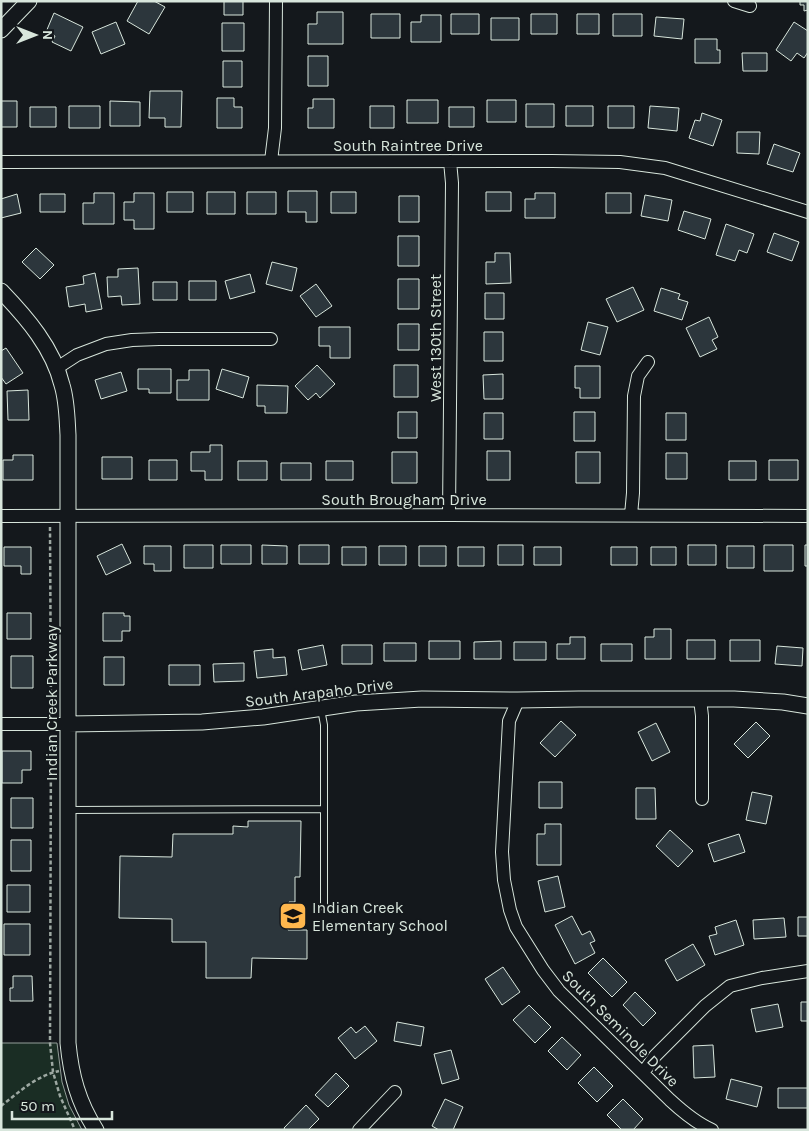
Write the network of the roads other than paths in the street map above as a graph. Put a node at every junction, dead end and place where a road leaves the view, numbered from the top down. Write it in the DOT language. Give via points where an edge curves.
graph roads {
  1 [pos="29,1"];
  2 [pos="276,1"];
  3 [pos="734,1"];
  4 [pos="750,6"];
  5 [pos="1,30"];
  6 [pos="271,161"];
  7 [pos="450,161"];
  8 [pos="1,162"];
  9 [pos="808,212"];
  10 [pos="1,291"];
  11 [pos="270,339"];
  12 [pos="648,362"];
  13 [pos="57,368"];
  14 [pos="68,515"];
  15 [pos="449,515"];
  16 [pos="631,515"];
  17 [pos="1,516"];
  18 [pos="808,516"];
  19 [pos="700,699"];
  20 [pos="518,700"];
  21 [pos="808,706"];
  22 [pos="321,708"];
  23 [pos="1,724"];
  24 [pos="68,724"];
  25 [pos="702,798"];
  26 [pos="324,809"];
  27 [pos="68,810"];
  28 [pos="324,907"];
  29 [pos="808,971"];
  30 [pos="643,1073"];
  31 [pos="395,1092"];
  32 [pos="96,1130"];
  33 [pos="359,1130"];
  34 [pos="712,1130"];
  1 -- 5 [label="street"];
  2 -- 6 [label="street" via="275,128"];
  3 -- 4 [label="street"];
  6 -- 7 [label="street, South Raintree Drive"];
  6 -- 8 [label="street, South Raintree Drive"];
  7 -- 9 [label="street, South Raintree Drive" via="620,162 665,168"];
  7 -- 15 [label="street, West 130th Street"];
  10 -- 13 [label="street, Indian Creek Parkway" via="30,323"];
  11 -- 13 [label="street" via="132,340 106,344 77,355"];
  12 -- 16 [label="street" via="638,376 634,396"];
  13 -- 14 [label="street, Indian Creek Parkway" via="66,403"];
  14 -- 15 [label="street, South Brougham Drive"];
  14 -- 17 [label="street, South Brougham Drive"];
  14 -- 24 [label="street, Indian Creek Parkway"];
  15 -- 16 [label="street, South Brougham Drive"];
  16 -- 18 [label="street, South Brougham Drive"];
  19 -- 20 [label="street, South Arapaho Drive"];
  19 -- 21 [label="street, South Arapaho Drive" via="734,698"];
  19 -- 25 [label="street"];
  20 -- 22 [label="street, South Arapaho Drive" via="422,699 356,702"];
  20 -- 30 [label="street, South Seminole Drive" via="509,721 502,852 510,910 516,927 542,970 559,991"];
  22 -- 24 [label="street, South Arapaho Drive" via="202,722"];
  22 -- 26 [label="lane"];
  23 -- 24 [label="street, South Arapaho Drive"];
  24 -- 27 [label="street, Indian Creek Parkway"];
  26 -- 27 [label="lane"];
  26 -- 28 [label="lane"];
  27 -- 32 [label="street, Indian Creek Parkway" via="68,1043 75,1087"];
  29 -- 30 [label="street" via="730,986 699,1012 655,1056"];
  30 -- 34 [label="street, South Seminole Drive" via="682,1112"];
  31 -- 33 [label="street"];
}
